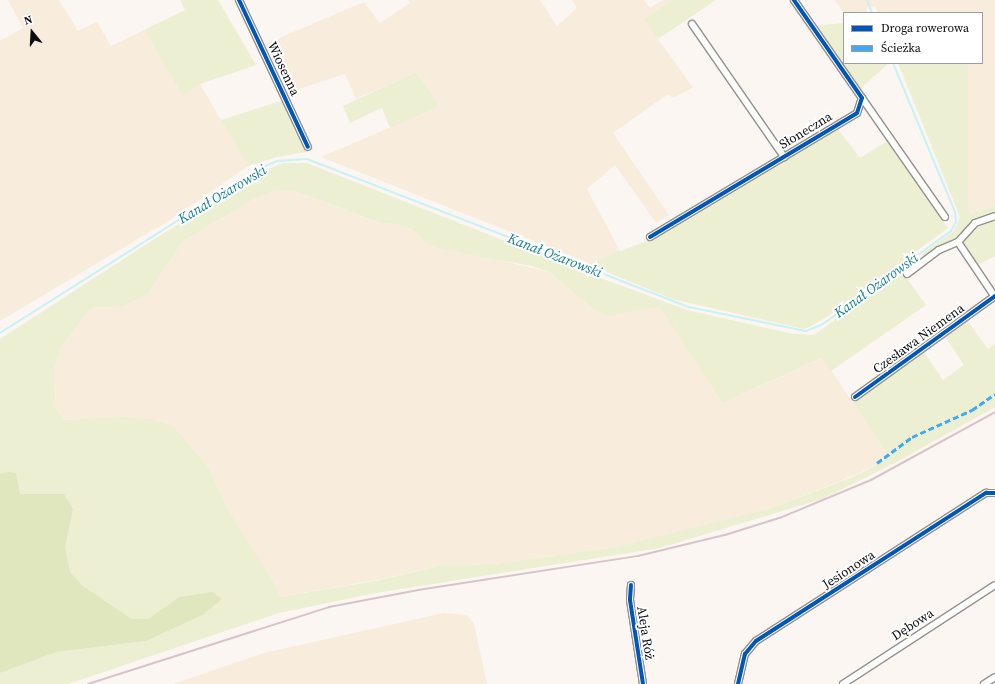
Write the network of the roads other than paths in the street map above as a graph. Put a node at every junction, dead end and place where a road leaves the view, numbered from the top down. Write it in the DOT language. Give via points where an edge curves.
graph roads {
  1 [pos="239,0"];
  2 [pos="794,0"];
  3 [pos="692,24"];
  4 [pos="862,98"];
  5 [pos="308,147"];
  6 [pos="784,156"];
  7 [pos="995,216"];
  8 [pos="945,217"];
  9 [pos="650,237"];
  10 [pos="958,242"];
  11 [pos="907,274"];
  12 [pos="995,297"];
  13 [pos="855,397"];
  14 [pos="995,493"];
  15 [pos="631,585"];
  16 [pos="995,585"];
  17 [pos="995,677"];
  18 [pos="643,684"];
  19 [pos="738,684"];
  20 [pos="843,684"];
  21 [pos="984,684"];
  1 -- 5 [label="street, Wiosenna"];
  2 -- 4 [label="street"];
  3 -- 6 [label="street"];
  4 -- 6 [label="street, Słoneczna" via="857,113"];
  4 -- 8 [label="street"];
  6 -- 9 [label="street, Słoneczna"];
  7 -- 10 [label="street" via="975,223"];
  10 -- 11 [label="street" via="939,250"];
  10 -- 12 [label="street"];
  12 -- 13 [label="street, Czesława Niemena"];
  14 -- 19 [label="street, Jesionowa" via="986,494 756,641 745,654"];
  15 -- 18 [label="street, Aleja Róż" via="630,600"];
  16 -- 20 [label="street, Dębowa"];
  17 -- 21 [label="street"];
}
